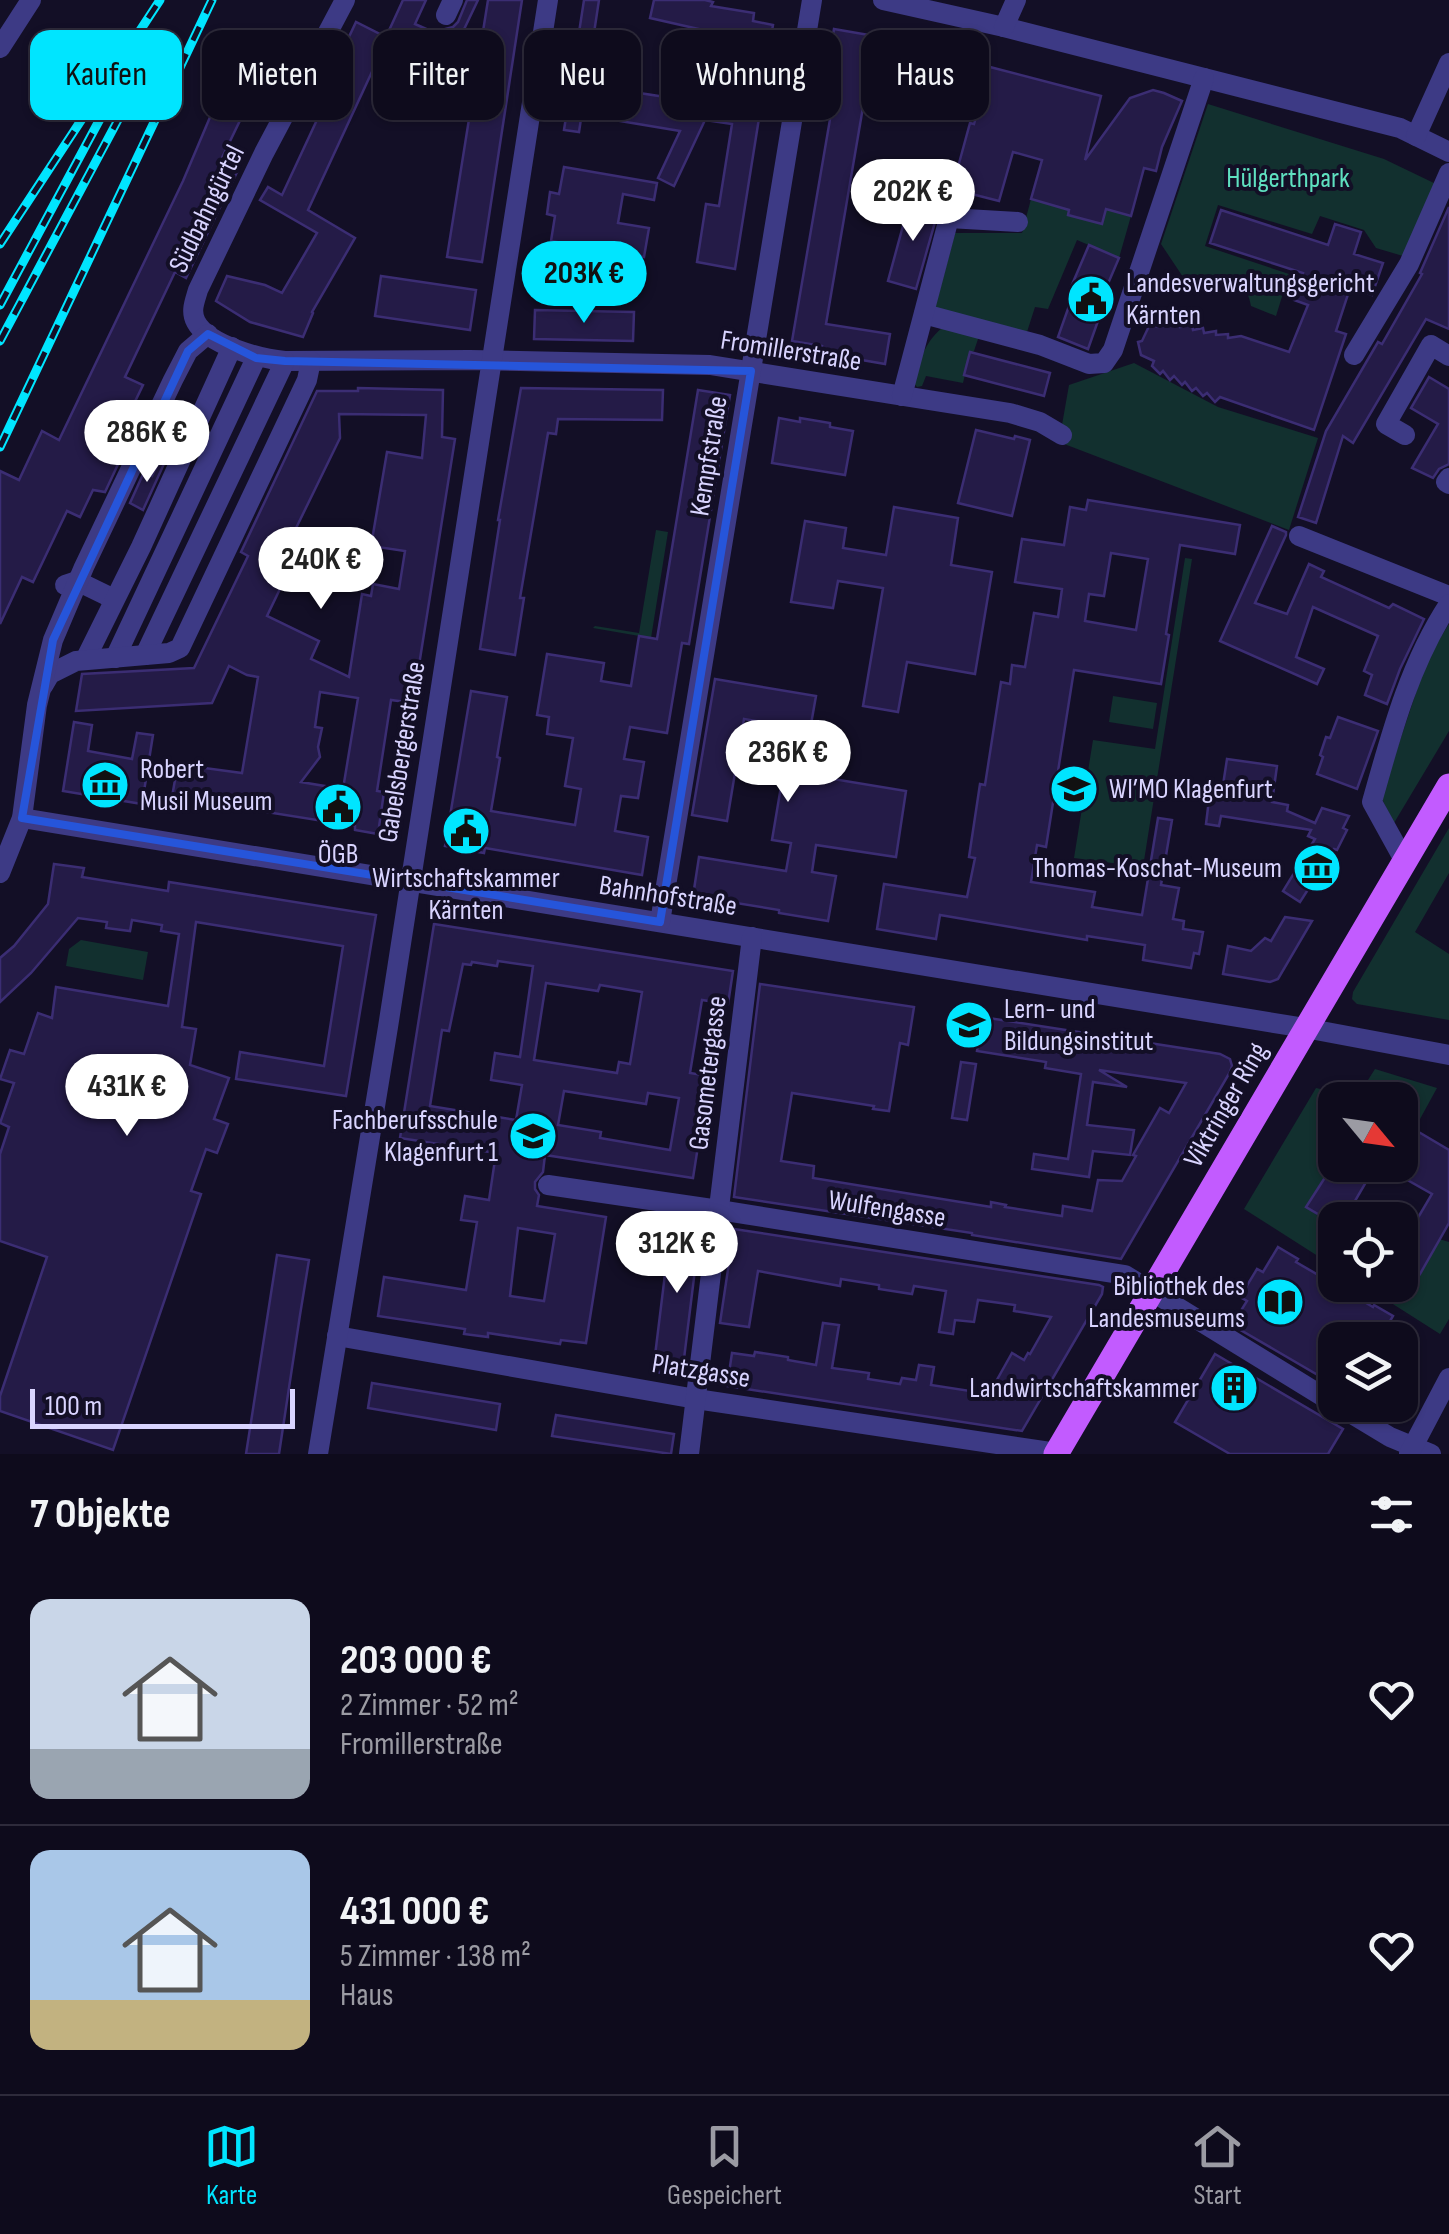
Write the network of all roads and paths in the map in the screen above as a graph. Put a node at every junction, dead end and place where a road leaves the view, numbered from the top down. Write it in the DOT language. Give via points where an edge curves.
graph roads {
  1 [pos="31,0"];
  2 [pos="345,0"];
  3 [pos="548,0"];
  4 [pos="812,0"];
  5 [pos="883,0"];
  6 [pos="1016,0"];
  7 [pos="1004,27"];
  8 [pos="0,48"];
  9 [pos="1449,63"];
  10 [pos="1204,78"];
  11 [pos="1416,136"];
  12 [pos="1449,152"];
  13 [pos="1449,173"];
  14 [pos="1018,222"];
  15 [pos="924,314"];
  16 [pos="208,334"];
  17 [pos="232,347"];
  18 [pos="1354,355"];
  19 [pos="1449,356"];
  20 [pos="256,358"];
  21 [pos="491,360"];
  22 [pos="285,361"];
  23 [pos="312,361"];
  24 [pos="751,371"];
  25 [pos="902,396"];
  26 [pos="1062,435"];
  27 [pos="1405,435"];
  28 [pos="1299,536"];
  29 [pos="67,592"];
  30 [pos="1449,596"];
  31 [pos="114,599"];
  32 [pos="1449,604"];
  33 [pos="144,655"];
  34 [pos="115,658"];
  35 [pos="85,660"];
  36 [pos="40,692"];
  37 [pos="1449,786"];
  38 [pos="22,818"];
  39 [pos="1404,860"];
  40 [pos="0,873"];
  41 [pos="410,882"];
  42 [pos="660,922"];
  43 [pos="752,938"];
  44 [pos="1305,1028"];
  45 [pos="1449,1055"];
  46 [pos="548,1185"];
  47 [pos="719,1210"];
  48 [pos="1152,1292"];
  49 [pos="337,1336"];
  50 [pos="1449,1378"];
  51 [pos="1318,1393"];
  52 [pos="696,1399"];
  53 [pos="1366,1422"];
  54 [pos="1417,1452"];
  55 [pos="318,1454"];
  56 [pos="689,1454"];
  57 [pos="1057,1454"];
  1 -- 8 [label="street"];
  2 -- 16 [label="street, Südbahngürtel" via="198,290 192,308"];
  3 -- 21 [label="street, Gabelsbergerstraße"];
  4 -- 24 [label="street, Kempfstraße"];
  5 -- 7 [label="street"];
  6 -- 7 [label="street"];
  7 -- 10 [label="street"];
  9 -- 11 [label="street"];
  10 -- 11 [label="street"];
  10 -- 15 [label="street" via="1114,350 1104,362 1090,364"];
  11 -- 12 [label="street"];
  13 -- 18 [label="street" via="1408,264"];
  14 -- 15 [label="street" via="950,218"];
  15 -- 25 [label="street"];
  16 -- 17 [label="street, Fromillerstraße"];
  16 -- 29 [label="street" via="188,352"];
  17 -- 20 [label="street, Fromillerstraße"];
  17 -- 31 [label="street"];
  19 -- 27 [label="street" via="1431,345 1386,424"];
  20 -- 22 [label="street, Fromillerstraße"];
  20 -- 34 [label="street"];
  21 -- 23 [label="street, Fromillerstraße"];
  21 -- 24 [label="street, Fromillerstraße"];
  21 -- 41 [label="street, Gabelsbergerstraße"];
  22 -- 23 [label="street, Fromillerstraße"];
  22 -- 33 [label="street"];
  23 -- 33 [label="street" via="180,648"];
  24 -- 25 [label="street, Fromillerstraße"];
  24 -- 42 [label="street, Kempfstraße"];
  25 -- 26 [label="street, Fromillerstraße" via="1010,413"];
  28 -- 30 [label="street"];
  29 -- 31 [label="street"];
  29 -- 36 [label="street"];
  29 -- 38 [label="street" via="38,661 14,810"];
  31 -- 35 [label="street"];
  32 -- 39 [label="street" via="1418,660 1372,802"];
  33 -- 34 [label="street"];
  34 -- 35 [label="street"];
  35 -- 36 [label="street" via="50,674"];
  36 -- 38 [label="street"];
  37 -- 39 [label="main road, Viktringer Ring"];
  38 -- 40 [label="street"];
  38 -- 41 [label="street, Bahnhofstraße"];
  39 -- 44 [label="main road, Viktringer Ring"];
  41 -- 42 [label="street, Bahnhofstraße"];
  41 -- 49 [label="street, Gabelsbergerstraße"];
  42 -- 43 [label="street, Bahnhofstraße"];
  43 -- 44 [label="street, Bahnhofstraße"];
  43 -- 47 [label="street, Gasometergasse"];
  44 -- 45 [label="street, Bahnhofstraße"];
  44 -- 48 [label="main road, Viktringer Ring"];
  46 -- 47 [label="street, Wulfengasse"];
  47 -- 48 [label="street, Wulfengasse" via="1125,1275"];
  47 -- 52 [label="street, Gasometergasse"];
  48 -- 51 [label="street, Wulfengasse"];
  48 -- 57 [label="main road, Viktringer Ring"];
  49 -- 52 [label="street, Platzgasse"];
  49 -- 55 [label="street, Gabelsbergerstraße"];
  50 -- 54 [label="street"];
  52 -- 56 [label="street, Gasometergasse"];
  52 -- 57 [label="street, Platzgasse"];
  53 -- 54 [label="street, Wulfengasse"];
}
